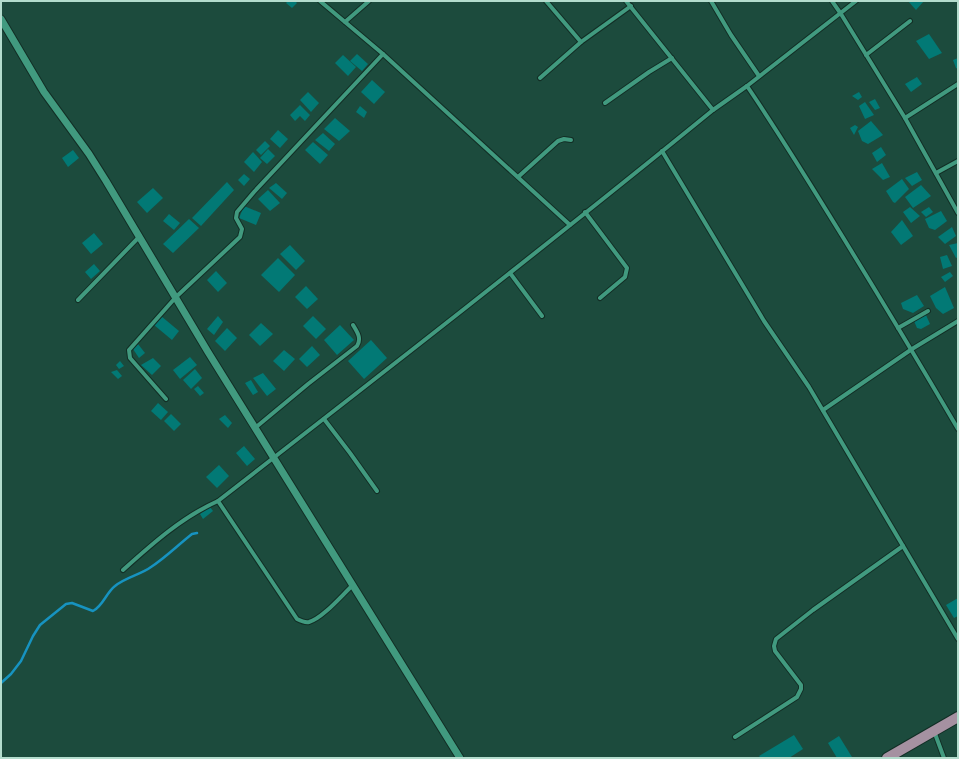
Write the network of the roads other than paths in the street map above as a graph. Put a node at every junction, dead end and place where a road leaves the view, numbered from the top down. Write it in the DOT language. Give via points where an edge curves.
graph roads {
  1 [pos="320,1"];
  2 [pos="369,1"];
  3 [pos="546,1"];
  4 [pos="626,1"];
  5 [pos="711,1"];
  6 [pos="832,1"];
  7 [pos="856,1"];
  8 [pos="631,6"];
  9 [pos="841,14"];
  10 [pos="1,19"];
  11 [pos="910,21"];
  12 [pos="345,22"];
  13 [pos="581,42"];
  14 [pos="383,54"];
  15 [pos="866,55"];
  16 [pos="672,58"];
  17 [pos="759,76"];
  18 [pos="540,78"];
  19 [pos="958,84"];
  20 [pos="747,86"];
  21 [pos="605,103"];
  22 [pos="713,110"];
  23 [pos="904,118"];
  24 [pos="571,140"];
  25 [pos="662,152"];
  26 [pos="958,161"];
  27 [pos="936,173"];
  28 [pos="518,178"];
  29 [pos="586,212"];
  30 [pos="958,213"];
  31 [pos="570,225"];
  32 [pos="140,236"];
  33 [pos="510,273"];
  34 [pos="176,297"];
  35 [pos="600,298"];
  36 [pos="78,300"];
  37 [pos="928,311"];
  38 [pos="542,316"];
  39 [pos="958,321"];
  40 [pos="353,325"];
  41 [pos="898,328"];
  42 [pos="912,349"];
  43 [pos="166,399"];
  44 [pos="823,410"];
  45 [pos="324,419"];
  46 [pos="255,428"];
  47 [pos="958,428"];
  48 [pos="274,459"];
  49 [pos="377,491"];
  50 [pos="218,501"];
  51 [pos="903,546"];
  52 [pos="123,570"];
  53 [pos="353,585"];
  54 [pos="958,639"];
  55 [pos="958,717"];
  56 [pos="934,731"];
  57 [pos="735,737"];
  58 [pos="460,758"];
  59 [pos="887,758"];
  60 [pos="944,758"];
  1 -- 12 [label="street"];
  2 -- 12 [label="street"];
  3 -- 13 [label="street"];
  4 -- 8 [label="street"];
  5 -- 17 [label="street"];
  6 -- 9 [label="street"];
  7 -- 9 [label="street"];
  8 -- 13 [label="street"];
  8 -- 16 [label="street"];
  9 -- 15 [label="street"];
  9 -- 17 [label="street"];
  10 -- 32 [label="street" via="36,80 89,154"];
  11 -- 15 [label="street"];
  12 -- 14 [label="street"];
  13 -- 18 [label="street"];
  14 -- 28 [label="street"];
  14 -- 34 [label="street" via="237,212 236,218 242,229 240,237"];
  15 -- 23 [label="street"];
  16 -- 21 [label="street"];
  16 -- 22 [label="street"];
  17 -- 20 [label="street"];
  19 -- 23 [label="street"];
  20 -- 22 [label="street"];
  20 -- 41 [label="street"];
  22 -- 25 [label="street"];
  23 -- 27 [label="street"];
  24 -- 28 [label="street" via="558,141"];
  25 -- 29 [label="street"];
  25 -- 44 [label="street" via="764,321"];
  26 -- 27 [label="street"];
  27 -- 30 [label="street"];
  28 -- 31 [label="street"];
  29 -- 31 [label="street"];
  29 -- 35 [label="street" via="627,268 625,276"];
  31 -- 33 [label="street"];
  32 -- 34 [label="street"];
  32 -- 36 [label="street"];
  33 -- 38 [label="street"];
  33 -- 45 [label="street"];
  34 -- 43 [label="street" via="128,352 130,358"];
  34 -- 46 [label="street"];
  37 -- 41 [label="street"];
  39 -- 42 [label="street"];
  40 -- 46 [label="street" via="360,340 355,348"];
  41 -- 42 [label="street"];
  42 -- 44 [label="street"];
  42 -- 47 [label="street"];
  44 -- 51 [label="street"];
  45 -- 48 [label="street"];
  45 -- 49 [label="street"];
  46 -- 48 [label="street"];
  48 -- 50 [label="street"];
  48 -- 53 [label="street"];
  50 -- 52 [label="street" via="193,513"];
  50 -- 53 [label="street" via="297,619 305,622 315,619"];
  51 -- 54 [label="street"];
  51 -- 57 [label="street" via="776,639 775,651 801,685 800,694"];
  53 -- 58 [label="street"];
  55 -- 56 [label="main road"];
  56 -- 59 [label="main road"];
  56 -- 60 [label="street"];
}
